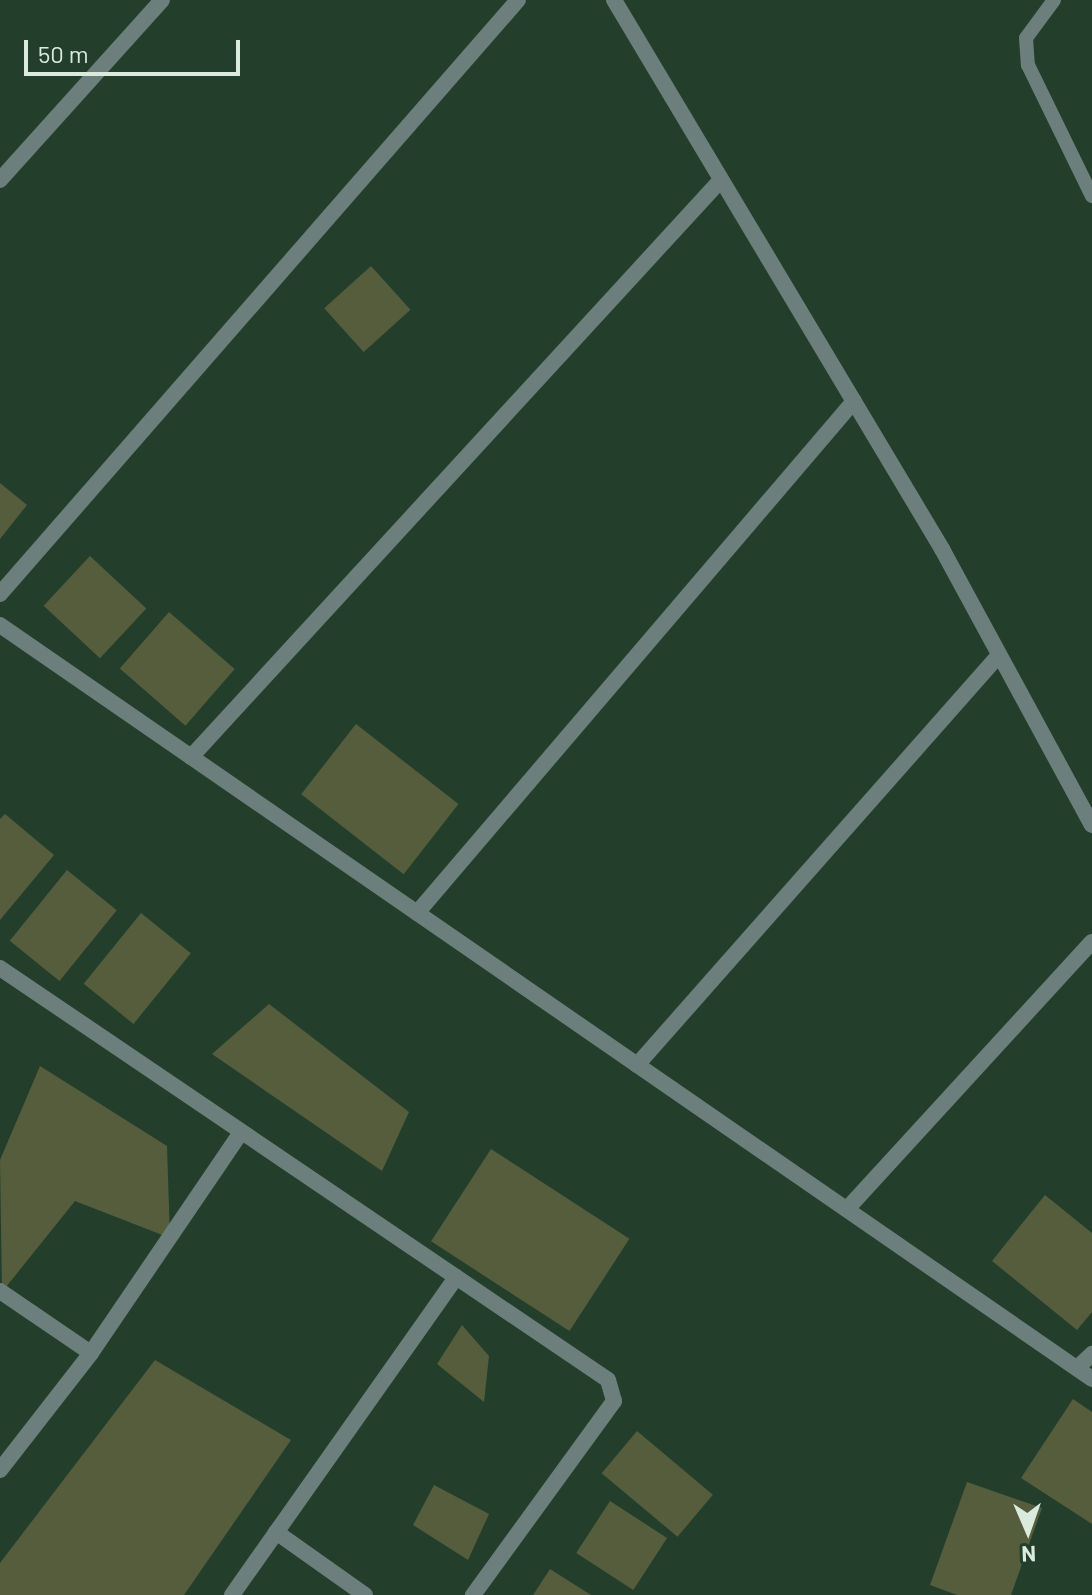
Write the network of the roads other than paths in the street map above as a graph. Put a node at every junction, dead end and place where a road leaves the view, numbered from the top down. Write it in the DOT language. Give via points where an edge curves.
graph roads {
  1 [pos="162,0"];
  2 [pos="518,0"];
  3 [pos="614,0"];
  4 [pos="1054,0"];
  5 [pos="0,180"];
  6 [pos="720,181"];
  7 [pos="1092,196"];
  8 [pos="854,401"];
  9 [pos="0,594"];
  10 [pos="0,625"];
  11 [pos="999,655"];
  12 [pos="191,757"];
  13 [pos="1092,825"];
  14 [pos="417,913"];
  15 [pos="1092,942"];
  16 [pos="0,968"];
  17 [pos="637,1065"];
  18 [pos="241,1132"];
  19 [pos="847,1209"];
  20 [pos="456,1277"];
  21 [pos="0,1291"];
  22 [pos="91,1353"];
  23 [pos="1092,1354"];
  24 [pos="1077,1368"];
  25 [pos="1092,1379"];
  26 [pos="0,1470"];
  27 [pos="276,1532"];
  28 [pos="232,1595"];
  29 [pos="365,1595"];
  30 [pos="473,1595"];
  1 -- 5 [label="street"];
  2 -- 9 [label="street"];
  3 -- 6 [label="street"];
  4 -- 7 [label="lane" via="1026,38 1028,65"];
  6 -- 8 [label="street"];
  6 -- 12 [label="street"];
  8 -- 11 [label="street"];
  8 -- 14 [label="street"];
  10 -- 12 [label="street"];
  11 -- 13 [label="street"];
  11 -- 17 [label="street"];
  12 -- 14 [label="street"];
  14 -- 17 [label="street"];
  15 -- 19 [label="street"];
  16 -- 18 [label="street"];
  17 -- 19 [label="street"];
  18 -- 20 [label="street"];
  18 -- 22 [label="street"];
  19 -- 24 [label="street"];
  20 -- 27 [label="street"];
  20 -- 30 [label="street" via="608,1380 615,1395"];
  21 -- 22 [label="street"];
  22 -- 26 [label="street"];
  23 -- 24 [label="street"];
  24 -- 25 [label="street"];
  27 -- 28 [label="street"];
  27 -- 29 [label="street"];
}
